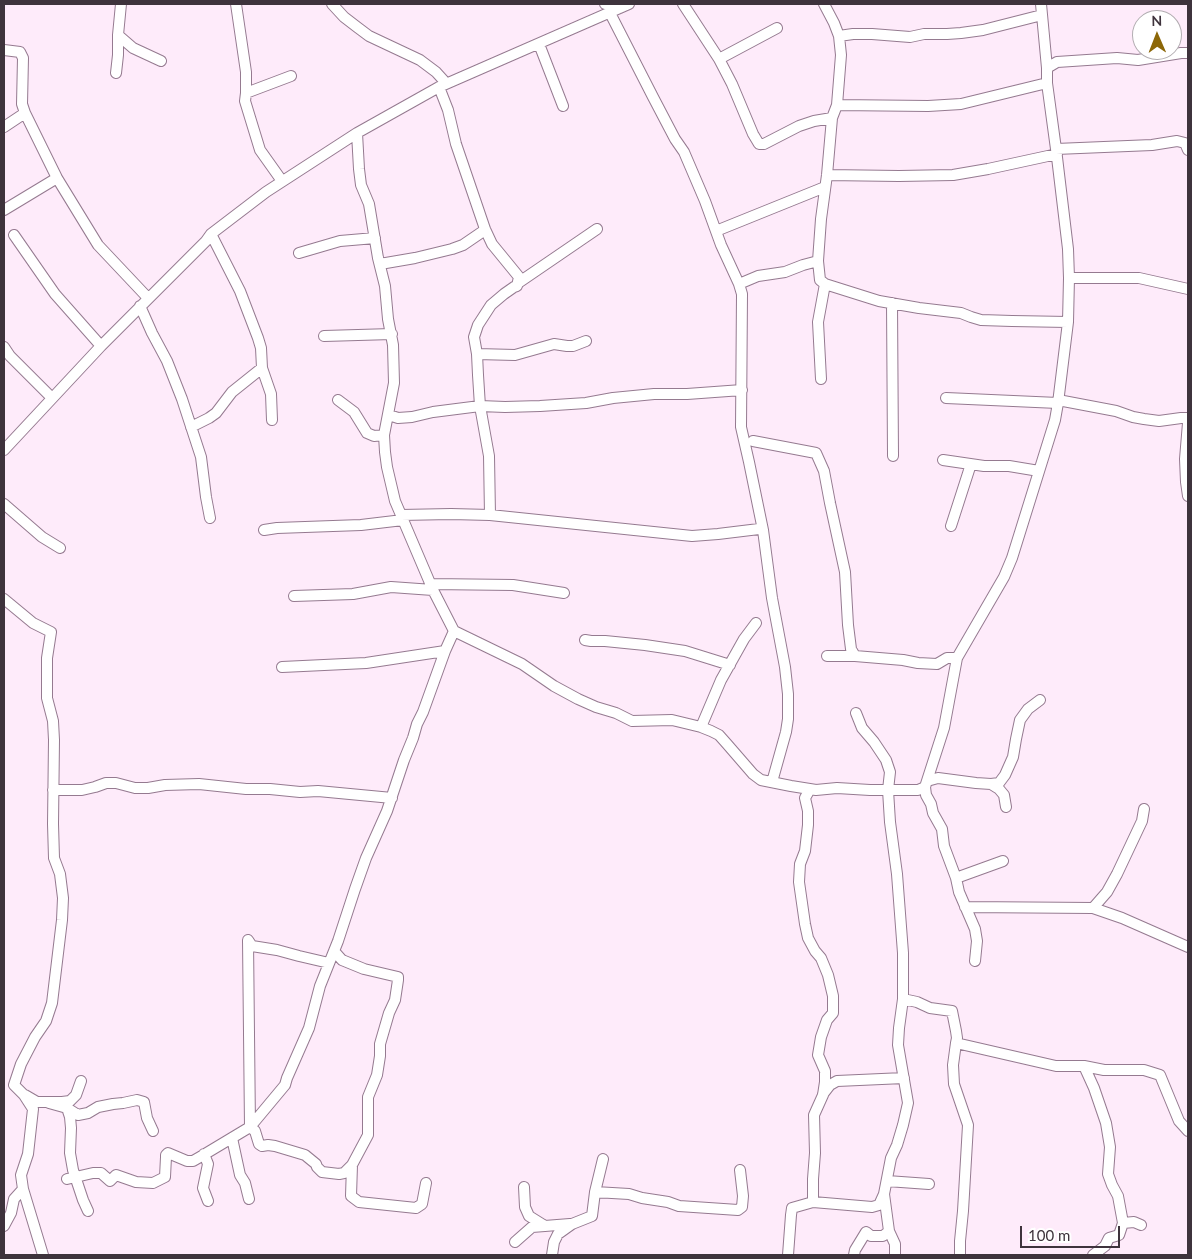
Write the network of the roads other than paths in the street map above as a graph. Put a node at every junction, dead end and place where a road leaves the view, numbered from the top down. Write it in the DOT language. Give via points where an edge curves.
graph roads {
  1 [pos="121,4"];
  2 [pos="236,4"];
  3 [pos="332,4"];
  4 [pos="683,4"];
  5 [pos="824,4"];
  6 [pos="1041,4"];
  7 [pos="619,6"];
  8 [pos="1042,15"];
  9 [pos="777,28"];
  10 [pos="118,35"];
  11 [pos="840,36"];
  12 [pos="539,44"];
  13 [pos="4,50"];
  14 [pos="1188,53"];
  15 [pos="1046,55"];
  16 [pos="719,59"];
  17 [pos="161,61"];
  18 [pos="1057,62"];
  19 [pos="1047,68"];
  20 [pos="116,73"];
  21 [pos="292,76"];
  22 [pos="1046,83"];
  23 [pos="442,85"];
  24 [pos="246,93"];
  25 [pos="837,105"];
  26 [pos="563,106"];
  27 [pos="25,113"];
  28 [pos="832,118"];
  29 [pos="4,127"];
  30 [pos="357,133"];
  31 [pos="1186,144"];
  32 [pos="1057,151"];
  33 [pos="827,175"];
  34 [pos="57,178"];
  35 [pos="282,181"];
  36 [pos="825,187"];
  37 [pos="4,210"];
  38 [pos="485,228"];
  39 [pos="597,229"];
  40 [pos="716,231"];
  41 [pos="211,234"];
  42 [pos="14,235"];
  43 [pos="375,238"];
  44 [pos="299,253"];
  45 [pos="818,261"];
  46 [pos="380,264"];
  47 [pos="1069,278"];
  48 [pos="518,283"];
  49 [pos="739,284"];
  50 [pos="825,284"];
  51 [pos="1188,289"];
  52 [pos="148,298"];
  53 [pos="892,303"];
  54 [pos="140,306"];
  55 [pos="1068,322"];
  56 [pos="392,334"];
  57 [pos="324,336"];
  58 [pos="586,341"];
  59 [pos="101,346"];
  60 [pos="4,347"];
  61 [pos="477,354"];
  62 [pos="262,368"];
  63 [pos="821,379"];
  64 [pos="742,390"];
  65 [pos="52,398"];
  66 [pos="946,398"];
  67 [pos="338,400"];
  68 [pos="1058,402"];
  69 [pos="480,406"];
  70 [pos="389,415"];
  71 [pos="272,420"];
  72 [pos="190,427"];
  73 [pos="384,435"];
  74 [pos="754,441"];
  75 [pos="4,450"];
  76 [pos="893,456"];
  77 [pos="943,460"];
  78 [pos="971,464"];
  79 [pos="1039,471"];
  80 [pos="1188,496"];
  81 [pos="4,504"];
  82 [pos="490,515"];
  83 [pos="402,517"];
  84 [pos="210,518"];
  85 [pos="951,526"];
  86 [pos="264,530"];
  87 [pos="763,530"];
  88 [pos="60,548"];
  89 [pos="432,587"];
  90 [pos="564,594"];
  91 [pos="294,596"];
  92 [pos="4,599"];
  93 [pos="756,623"];
  94 [pos="454,631"];
  95 [pos="585,640"];
  96 [pos="445,651"];
  97 [pos="827,656"];
  98 [pos="855,656"];
  99 [pos="957,658"];
  100 [pos="730,665"];
  101 [pos="282,667"];
  102 [pos="1040,700"];
  103 [pos="856,713"];
  104 [pos="701,727"];
  105 [pos="772,782"];
  106 [pos="991,784"];
  107 [pos="924,788"];
  108 [pos="810,789"];
  109 [pos="53,790"];
  110 [pos="888,790"];
  111 [pos="392,798"];
  112 [pos="1006,807"];
  113 [pos="1144,809"];
  114 [pos="1003,861"];
  115 [pos="956,878"];
  116 [pos="965,907"];
  117 [pos="1093,908"];
  118 [pos="1188,947"];
  119 [pos="334,951"];
  120 [pos="975,961"];
  121 [pos="329,963"];
  122 [pos="904,999"];
  123 [pos="956,1043"];
  124 [pos="1084,1066"];
  125 [pos="904,1078"];
  126 [pos="81,1082"];
  127 [pos="9,1085"];
  128 [pos="24,1095"];
  129 [pos="823,1095"];
  130 [pos="50,1102"];
  131 [pos="67,1108"];
  132 [pos="250,1128"];
  133 [pos="153,1131"];
  134 [pos="1188,1131"];
  135 [pos="232,1138"];
  136 [pos="204,1154"];
  137 [pos="603,1159"];
  138 [pos="352,1165"];
  139 [pos="740,1170"];
  140 [pos="71,1178"];
  141 [pos="887,1181"];
  142 [pos="426,1183"];
  143 [pos="929,1184"];
  144 [pos="524,1187"];
  145 [pos="23,1189"];
  146 [pos="595,1192"];
  147 [pos="884,1194"];
  148 [pos="250,1199"];
  149 [pos="208,1201"];
  150 [pos="812,1202"];
  151 [pos="88,1211"];
  152 [pos="1139,1221"];
  153 [pos="1123,1223"];
  154 [pos="572,1224"];
  155 [pos="4,1226"];
  156 [pos="544,1226"];
  157 [pos="889,1231"];
  158 [pos="515,1242"];
  159 [pos="43,1255"];
  160 [pos="552,1255"];
  161 [pos="788,1255"];
  162 [pos="854,1255"];
  163 [pos="895,1255"];
  164 [pos="960,1255"];
  165 [pos="1093,1255"];
  1 -- 10 [label="street"];
  2 -- 24 [label="street"];
  3 -- 23 [label="street" via="369,36 420,60 436,72"];
  4 -- 16 [label="street"];
  5 -- 11 [label="street"];
  6 -- 8 [label="street"];
  7 -- 12 [label="street"];
  7 -- 40 [label="street" via="656,103 684,152"];
  8 -- 11 [label="street" via="961,33"];
  8 -- 15 [label="street"];
  9 -- 16 [label="street"];
  10 -- 17 [label="street" via="134,48"];
  10 -- 20 [label="street"];
  11 -- 25 [label="street"];
  12 -- 23 [label="street"];
  12 -- 26 [label="street"];
  13 -- 27 [label="street" via="21,54"];
  14 -- 18 [label="street" via="1138,60 1111,58"];
  15 -- 18 [label="street"];
  15 -- 19 [label="street"];
  16 -- 28 [label="street" via="759,144 799,126"];
  18 -- 19 [label="street"];
  19 -- 22 [label="street"];
  21 -- 24 [label="street"];
  22 -- 25 [label="street" via="961,104"];
  22 -- 32 [label="street"];
  23 -- 30 [label="street"];
  23 -- 38 [label="street" via="456,144"];
  24 -- 35 [label="street" via="245,101 260,150"];
  25 -- 28 [label="street"];
  27 -- 29 [label="street"];
  27 -- 34 [label="street"];
  28 -- 33 [label="street"];
  30 -- 35 [label="street"];
  30 -- 43 [label="street" via="358,169"];
  31 -- 32 [label="street" via="1177,141"];
  32 -- 33 [label="street" via="953,175"];
  32 -- 47 [label="street"];
  33 -- 36 [label="street"];
  34 -- 37 [label="street"];
  34 -- 52 [label="street" via="98,245"];
  35 -- 41 [label="street"];
  36 -- 40 [label="street"];
  36 -- 45 [label="street"];
  38 -- 46 [label="street" via="463,245 452,249"];
  38 -- 48 [label="street" via="492,244 519,277"];
  39 -- 48 [label="street"];
  40 -- 49 [label="street"];
  41 -- 52 [label="street"];
  41 -- 62 [label="street" via="240,292 258,338"];
  42 -- 59 [label="street" via="55,294"];
  43 -- 44 [label="street" via="340,241"];
  43 -- 46 [label="street"];
  45 -- 49 [label="street"];
  45 -- 50 [label="street" via="820,280"];
  46 -- 56 [label="street"];
  47 -- 51 [label="street" via="1139,278"];
  47 -- 55 [label="street"];
  48 -- 61 [label="street" via="496,300 478,325 474,337"];
  49 -- 64 [label="street" via="742,294"];
  50 -- 53 [label="street"];
  50 -- 63 [label="street" via="818,322"];
  52 -- 54 [label="street"];
  53 -- 55 [label="street" via="961,312 981,320"];
  53 -- 76 [label="street"];
  54 -- 59 [label="street"];
  54 -- 72 [label="street" via="167,361"];
  55 -- 68 [label="street"];
  56 -- 57 [label="street"];
  56 -- 70 [label="street" via="394,382"];
  58 -- 61 [label="street" via="567,346 554,344 516,356"];
  59 -- 65 [label="street"];
  60 -- 65 [label="street"];
  61 -- 69 [label="street"];
  62 -- 71 [label="street" via="271,394"];
  62 -- 72 [label="street" via="232,392 216,413"];
  64 -- 69 [label="street" via="654,394 540,406"];
  64 -- 87 [label="street" via="741,427"];
  65 -- 75 [label="street"];
  66 -- 68 [label="street"];
  67 -- 73 [label="street" via="354,412 367,433"];
  68 -- 79 [label="street"];
  68 -- 80 [label="street" via="1116,411 1144,420 1187,418 1185,459"];
  69 -- 70 [label="street" via="412,417"];
  69 -- 82 [label="street" via="489,456"];
  70 -- 73 [label="street"];
  72 -- 84 [label="street" via="201,457"];
  73 -- 83 [label="street" via="387,467"];
  74 -- 98 [label="street" via="816,453 824,471 845,572 848,626"];
  77 -- 78 [label="street"];
  78 -- 79 [label="street"];
  78 -- 85 [label="street"];
  79 -- 99 [label="street" via="1007,570"];
  81 -- 88 [label="street"];
  82 -- 83 [label="street"];
  82 -- 87 [label="street" via="692,536"];
  83 -- 86 [label="street" via="370,524"];
  83 -- 89 [label="street"];
  87 -- 105 [label="street" via="788,694 786,732"];
  89 -- 90 [label="street" via="513,585"];
  89 -- 91 [label="street" via="391,587 353,594"];
  89 -- 94 [label="street"];
  92 -- 109 [label="street" via="33,623 51,632 47,698 53,721"];
  93 -- 100 [label="street"];
  94 -- 96 [label="street"];
  94 -- 104 [label="street" via="522,664 578,699 632,721 672,720"];
  95 -- 100 [label="street" via="685,651"];
  96 -- 101 [label="street" via="366,663"];
  96 -- 111 [label="street"];
  97 -- 98 [label="street"];
  98 -- 99 [label="street" via="937,664 947,658"];
  99 -- 107 [label="street" via="944,728"];
  100 -- 104 [label="street"];
  102 -- 106 [label="street" via="1020,720 1013,757 999,783"];
  103 -- 110 [label="street" via="862,728 886,760 890,772"];
  104 -- 105 [label="street" via="719,735 753,774"];
  105 -- 108 [label="street"];
  106 -- 107 [label="street" via="938,778"];
  106 -- 112 [label="street" via="1004,795"];
  107 -- 110 [label="street"];
  107 -- 115 [label="street" via="942,829 944,846"];
  108 -- 110 [label="street"];
  108 -- 129 [label="street" via="805,798 808,825 800,864 800,882 808,938 822,958 833,996 833,1013 820,1037 818,1055 825,1072"];
  109 -- 111 [label="street" via="82,790 106,783 136,788 200,784 246,790 318,791"];
  109 -- 127 [label="street" via="54,858 63,898 57,972 46,1020"];
  110 -- 122 [label="street" via="904,953"];
  111 -- 119 [label="street" via="366,858"];
  113 -- 117 [label="street" via="1142,821 1117,874"];
  114 -- 115 [label="street"];
  115 -- 116 [label="street"];
  116 -- 117 [label="street"];
  116 -- 120 [label="street" via="975,929"];
  117 -- 118 [label="street"];
  119 -- 121 [label="street"];
  119 -- 138 [label="street" via="342,960 364,969 398,977 395,1000 380,1044 377,1075 368,1097 368,1135"];
  121 -- 132 [label="street" via="309,1028 285,1085"];
  121 -- 132 [label="street" via="252,946 248,940"];
  122 -- 123 [label="street" via="952,1011"];
  122 -- 125 [label="street" via="898,1045"];
  123 -- 124 [label="street" via="1056,1066"];
  123 -- 164 [label="street" via="954,1084 968,1125"];
  124 -- 134 [label="street" via="1104,1070 1144,1070 1160,1075 1179,1122"];
  124 -- 153 [label="street" via="1106,1123 1110,1146 1108,1174 1118,1196"];
  125 -- 129 [label="street" via="837,1081"];
  125 -- 141 [label="street" via="908,1103"];
  126 -- 130 [label="street" via="70,1101"];
  127 -- 128 [label="street"];
  128 -- 130 [label="street" via="37,1102"];
  128 -- 145 [label="street" via="33,1109 28,1154 21,1174"];
  129 -- 150 [label="street" via="814,1115"];
  130 -- 131 [label="street"];
  131 -- 133 [label="street" via="78,1115 98,1107 137,1100 144,1102"];
  131 -- 140 [label="street" via="71,1128"];
  132 -- 135 [label="street"];
  132 -- 138 [label="street" via="259,1144 305,1155 322,1172 339,1174"];
  135 -- 136 [label="street"];
  135 -- 148 [label="street" via="240,1175"];
  136 -- 140 [label="street" via="187,1161 168,1153 165,1177 153,1183 136,1182 116,1175 110,1181 101,1173"];
  136 -- 149 [label="street" via="208,1164 203,1188"];
  137 -- 146 [label="street"];
  138 -- 142 [label="street" via="351,1196 359,1202 416,1208 422,1204"];
  139 -- 146 [label="street" via="743,1196 738,1210 679,1206 629,1194"];
  140 -- 151 [label="street"];
  141 -- 143 [label="street"];
  141 -- 147 [label="street"];
  144 -- 156 [label="street" via="529,1216"];
  145 -- 155 [label="street" via="14,1199"];
  145 -- 159 [label="street"];
  146 -- 154 [label="street" via="592,1216"];
  147 -- 150 [label="street" via="879,1205 872,1207"];
  147 -- 157 [label="street"];
  150 -- 161 [label="street" via="792,1208"];
  152 -- 153 [label="street"];
  153 -- 165 [label="street" via="1119,1235 1109,1238 1105,1246"];
  154 -- 156 [label="street"];
  154 -- 160 [label="street" via="558,1234"];
  156 -- 158 [label="street" via="532,1227"];
  157 -- 162 [label="street" via="883,1236 871,1236 866,1232"];
  157 -- 163 [label="street" via="895,1244"];
}
